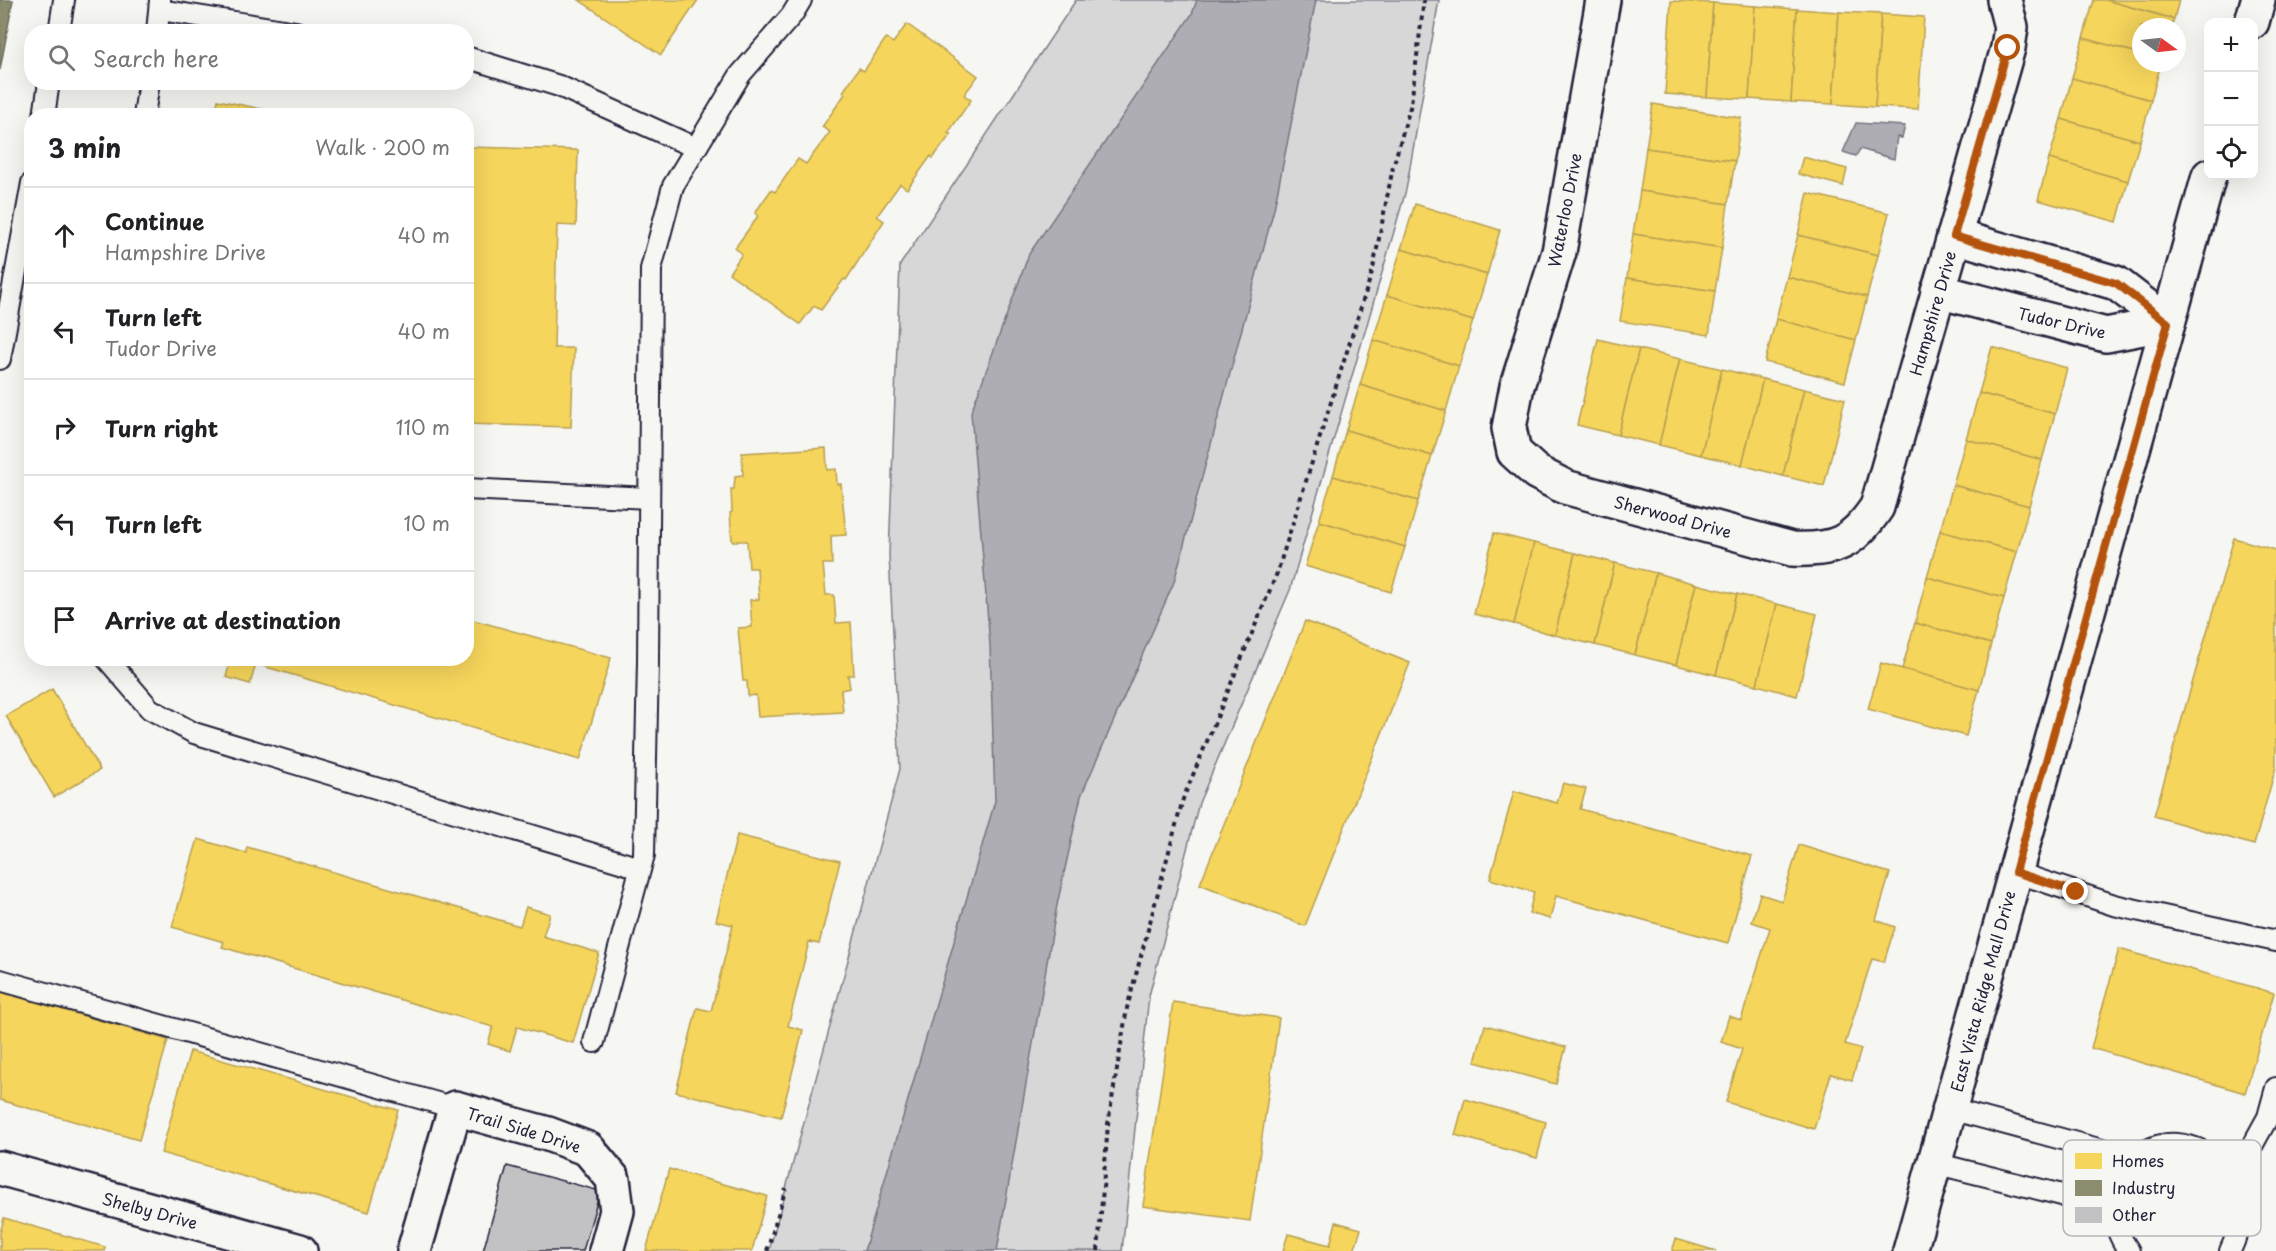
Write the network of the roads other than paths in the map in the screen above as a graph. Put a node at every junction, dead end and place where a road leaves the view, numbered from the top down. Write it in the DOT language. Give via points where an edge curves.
graph roads {
  1 [pos="64,0"];
  2 [pos="801,0"];
  3 [pos="1603,0"];
  4 [pos="2004,0"];
  5 [pos="2258,0"];
  6 [pos="160,5"];
  7 [pos="2253,18"];
  8 [pos="60,24"];
  9 [pos="158,24"];
  10 [pos="256,24"];
  11 [pos="474,59"];
  12 [pos="48,90"];
  13 [pos="148,90"];
  14 [pos="45,108"];
  15 [pos="145,108"];
  16 [pos="696,148"];
  17 [pos="2208,180"];
  18 [pos="24,227"];
  19 [pos="1954,236"];
  20 [pos="1938,291"];
  21 [pos="2168,323"];
  22 [pos="0,359"];
  23 [pos="1514,452"];
  24 [pos="474,489"];
  25 [pos="649,498"];
  26 [pos="1841,543"];
  27 [pos="113,666"];
  28 [pos="640,868"];
  29 [pos="2015,872"];
  30 [pos="2276,941"];
  31 [pos="0,980"];
  32 [pos="594,1042"];
  33 [pos="2276,1088"];
  34 [pos="455,1108"];
  35 [pos="1950,1109"];
  36 [pos="2065,1140"];
  37 [pos="2255,1140"];
  38 [pos="1934,1163"];
  39 [pos="0,1168"];
  40 [pos="2063,1195"];
  41 [pos="2120,1236"];
  42 [pos="2239,1236"];
  43 [pos="300,1251"];
  44 [pos="414,1251"];
  45 [pos="606,1251"];
  46 [pos="1910,1251"];
  47 [pos="2129,1251"];
  48 [pos="2230,1251"];
  1 -- 8 [label="lane"];
  2 -- 16 [label="lane" via="740,75"];
  3 -- 23 [label="street, Waterloo Drive" via="1558,252 1517,386 1509,428"];
  4 -- 19 [label="street, Hampshire Drive" via="2011,27 2008,48"];
  5 -- 7 [label="street"];
  6 -- 9 [label="lane"];
  6 -- 10 [label="lane"];
  11 -- 16 [label="lane" via="559,86"];
  12 -- 14 [label="lane"];
  13 -- 15 [label="lane"];
  16 -- 25 [label="lane" via="673,186 651,269"];
  17 -- 21 [label="street, East Vista Ridge Mall Drive"];
  18 -- 22 [label="lane"];
  19 -- 20 [label="street, Hampshire Drive"];
  19 -- 21 [label="street" via="2116,283"];
  20 -- 21 [label="street, Tudor Drive" via="2106,335"];
  20 -- 26 [label="street, Hampshire Drive" via="1877,507 1862,529"];
  21 -- 29 [label="street, East Vista Ridge Mall Drive"];
  23 -- 26 [label="street, Sherwood Drive" via="1536,472 1565,487 1792,549 1817,550"];
  24 -- 25 [label="lane"];
  25 -- 28 [label="lane" via="644,855"];
  27 -- 28 [label="lane" via="150,709 194,733"];
  28 -- 32 [label="lane"];
  29 -- 30 [label="lane" via="2114,905"];
  29 -- 35 [label="street, East Vista Ridge Mall Drive"];
  31 -- 34 [label="lane"];
  33 -- 37 [label="lane" via="2268,1117"];
  34 -- 44 [label="street"];
  34 -- 45 [label="street, Trail Side Drive" via="588,1149 613,1179 616,1211"];
  35 -- 36 [label="lane"];
  35 -- 38 [label="street, East Vista Ridge Mall Drive"];
  38 -- 40 [label="lane"];
  38 -- 46 [label="street, East Vista Ridge Mall Drive"];
  39 -- 43 [label="street, Shelby Drive"];
  41 -- 47 [label="lane"];
  42 -- 48 [label="lane"];
}
